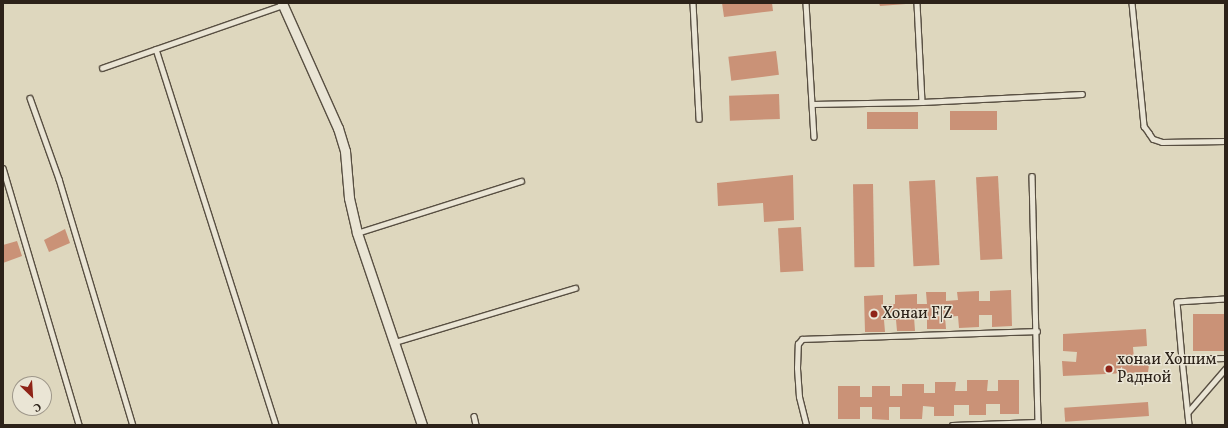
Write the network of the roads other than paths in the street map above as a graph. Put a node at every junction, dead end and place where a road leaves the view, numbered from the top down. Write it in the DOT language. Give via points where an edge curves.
graph roads {
  1 [pos="693,3"];
  2 [pos="806,3"];
  3 [pos="917,3"];
  4 [pos="1132,3"];
  5 [pos="283,4"];
  6 [pos="156,49"];
  7 [pos="102,68"];
  8 [pos="1082,94"];
  9 [pos="30,98"];
  10 [pos="922,102"];
  11 [pos="812,104"];
  12 [pos="699,118"];
  13 [pos="814,137"];
  14 [pos="1225,141"];
  15 [pos="3,168"];
  16 [pos="1032,176"];
  17 [pos="521,181"];
  18 [pos="357,233"];
  19 [pos="575,288"];
  20 [pos="1225,299"];
  21 [pos="1037,331"];
  22 [pos="395,342"];
  23 [pos="1225,358"];
  24 [pos="1182,359"];
  25 [pos="1225,369"];
  26 [pos="1188,412"];
  27 [pos="474,416"];
  28 [pos="1038,424"];
  29 [pos="79,425"];
  30 [pos="133,425"];
  31 [pos="276,425"];
  32 [pos="422,425"];
  33 [pos="476,425"];
  34 [pos="806,425"];
  35 [pos="952,425"];
  36 [pos="1189,425"];
  1 -- 12 [label="lane"];
  2 -- 11 [label="lane"];
  3 -- 10 [label="lane"];
  4 -- 14 [label="lane" via="1144,126 1153,139 1162,142"];
  5 -- 6 [label="lane"];
  5 -- 18 [label="street" via="338,128 345,151 349,198"];
  6 -- 7 [label="lane"];
  6 -- 31 [label="lane" via="191,166 231,281"];
  8 -- 10 [label="lane"];
  9 -- 30 [label="lane" via="59,180"];
  10 -- 11 [label="lane"];
  11 -- 13 [label="lane"];
  15 -- 29 [label="lane"];
  16 -- 21 [label="lane"];
  17 -- 18 [label="lane"];
  18 -- 22 [label="street"];
  19 -- 22 [label="lane"];
  20 -- 24 [label="lane" via="1177,302"];
  21 -- 28 [label="lane"];
  21 -- 34 [label="lane" via="802,339 798,344 798,397"];
  22 -- 32 [label="street"];
  23 -- 24 [label="lane"];
  24 -- 26 [label="lane"];
  25 -- 26 [label="lane"];
  26 -- 36 [label="lane"];
  27 -- 33 [label="lane"];
  28 -- 35 [label="lane"];
}
